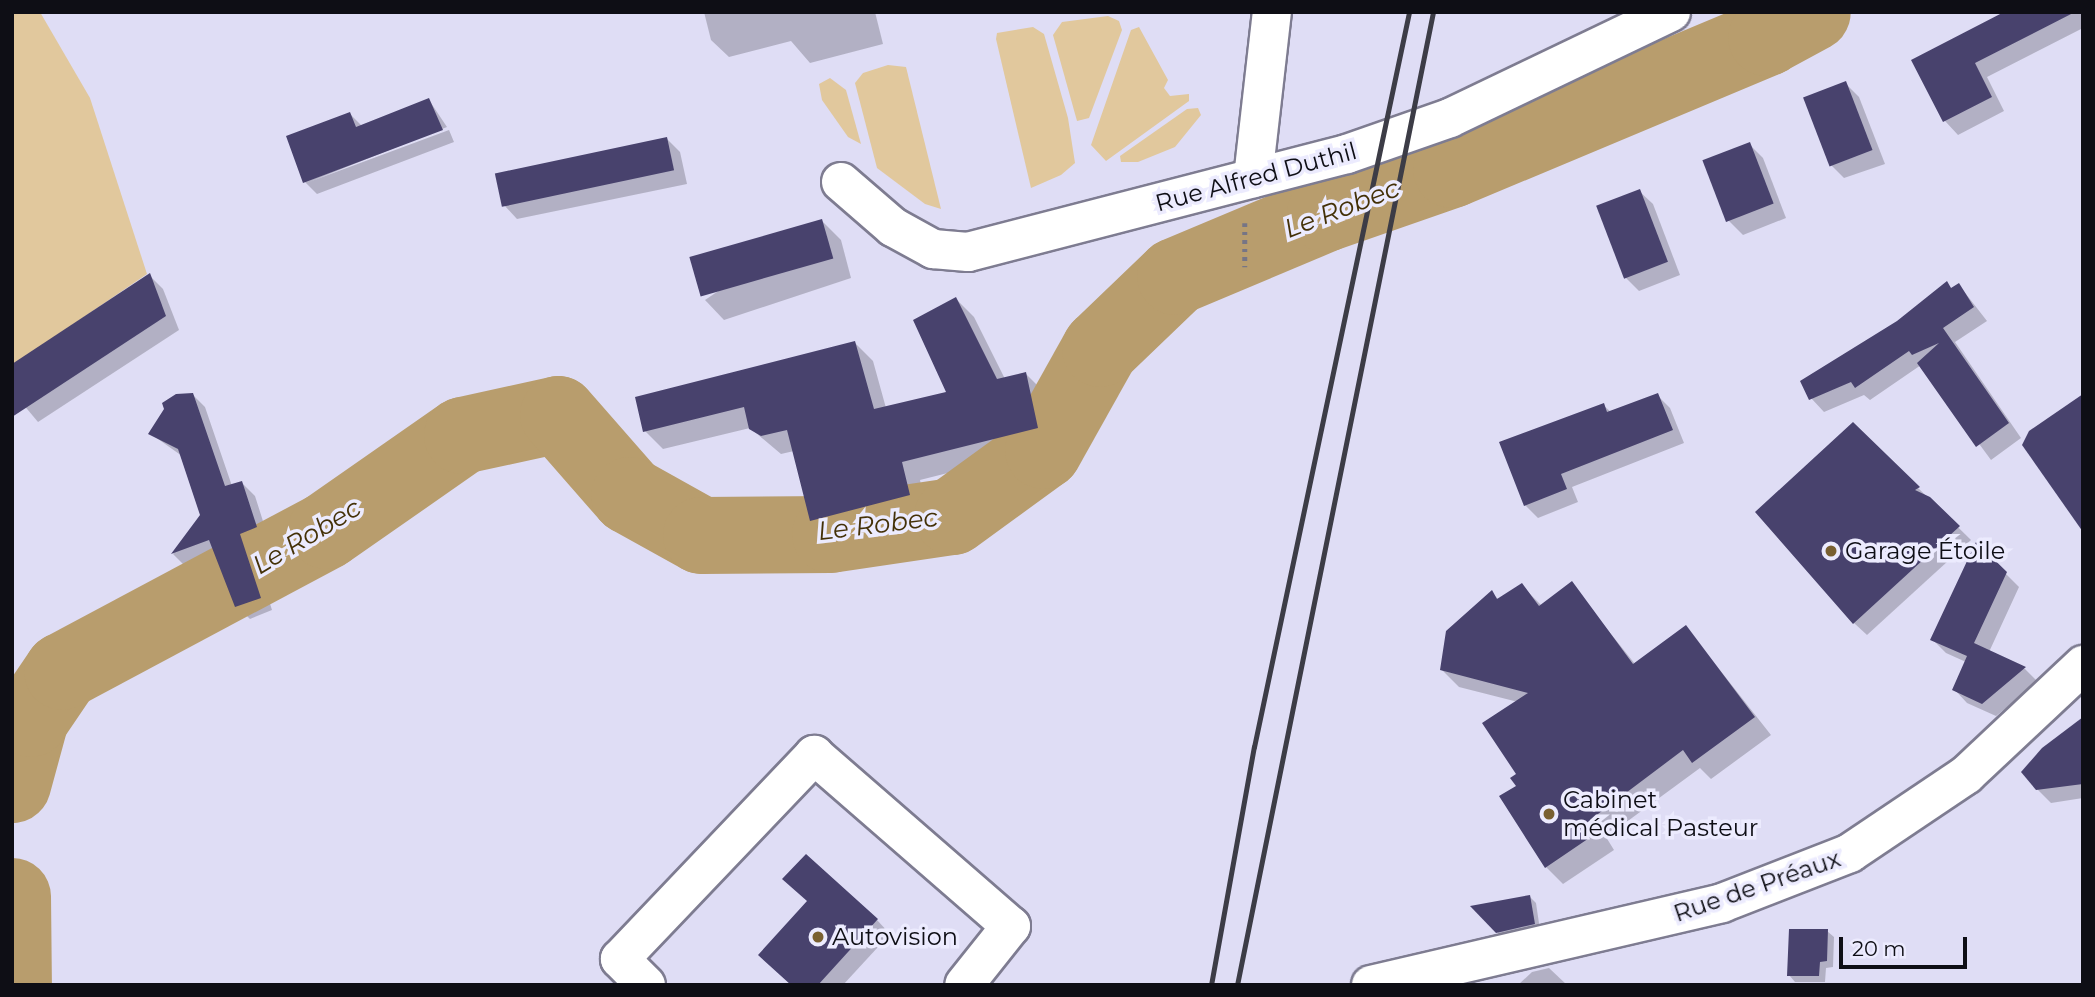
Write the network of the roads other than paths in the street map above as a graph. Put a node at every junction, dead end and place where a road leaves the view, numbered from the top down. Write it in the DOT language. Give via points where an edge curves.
graph roads {
  1 [pos="1272,12"];
  2 [pos="1671,12"];
  3 [pos="1253,178"];
  4 [pos="841,182"];
  5 [pos="2083,665"];
  6 [pos="646,985"];
  7 [pos="964,985"];
  8 [pos="1371,985"];
  1 -- 3 [label="street"];
  2 -- 3 [label="street, Rue Alfred Duthil" via="1450,118 1348,154"];
  3 -- 4 [label="street, Rue Alfred Duthil" via="968,252 933,249 913,238 861,204"];
  5 -- 8 [label="street, Rue de Préaux" via="1966,775 1850,853 1722,903"];
  6 -- 7 [label="street" via="620,959 814,755 1011,926"];
}
